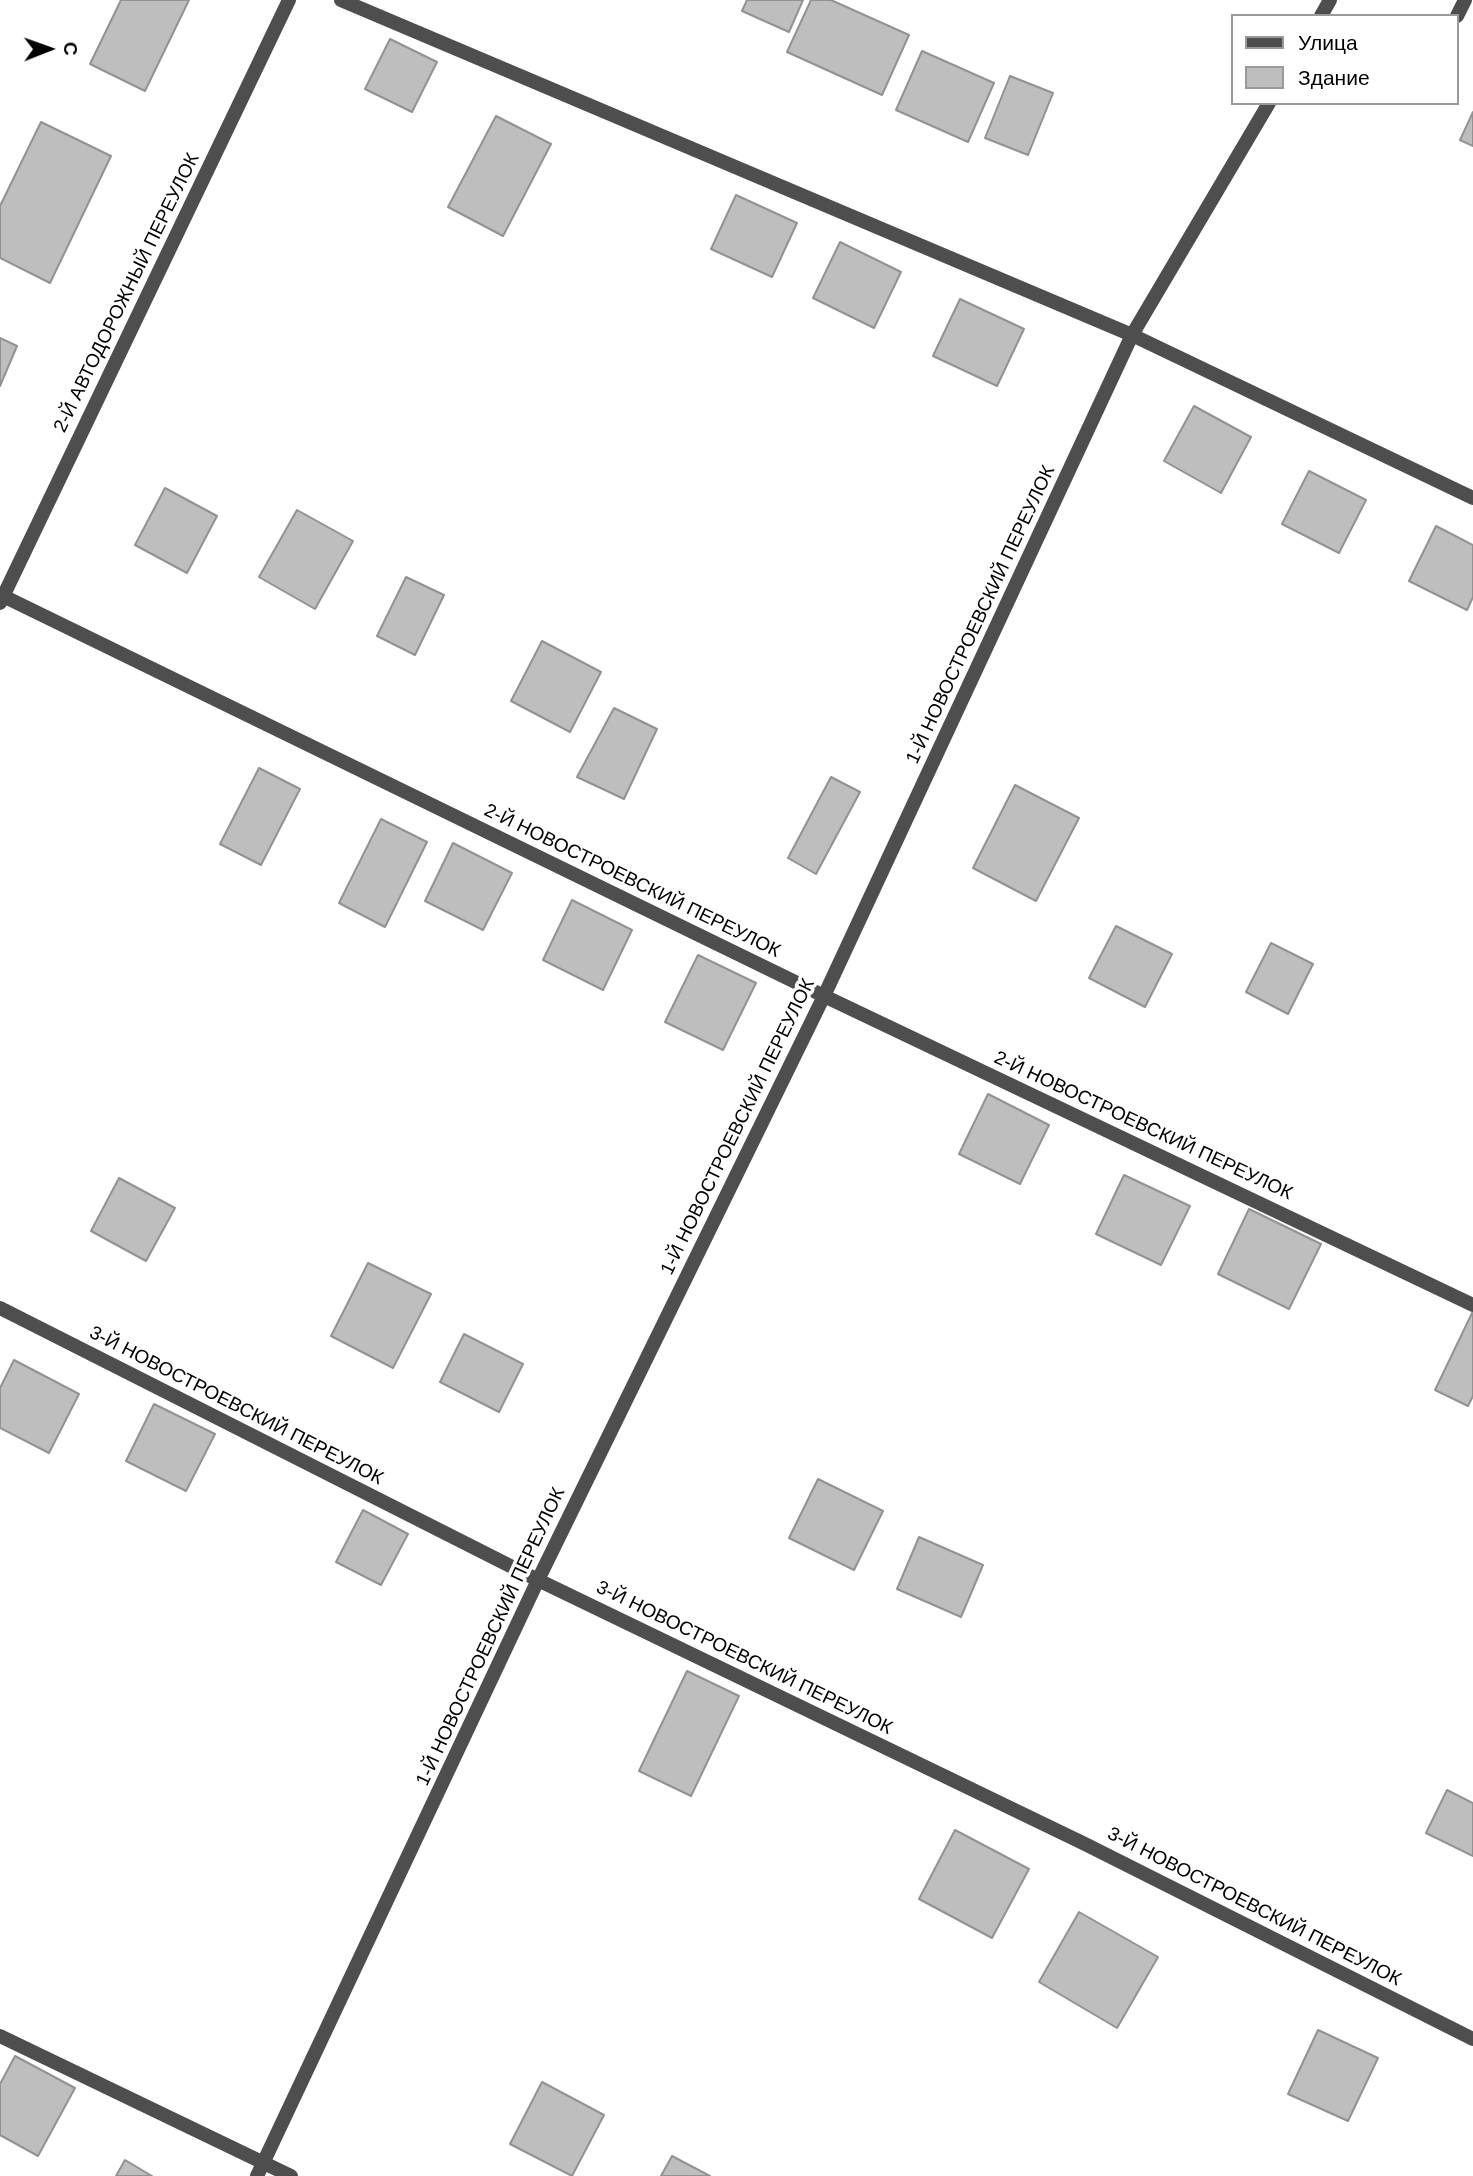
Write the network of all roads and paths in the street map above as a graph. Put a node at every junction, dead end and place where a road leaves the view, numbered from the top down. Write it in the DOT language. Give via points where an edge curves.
graph roads {
  1 [pos="289,0"];
  2 [pos="341,0"];
  3 [pos="1268,105"];
  4 [pos="1132,335"];
  5 [pos="1473,498"];
  6 [pos="2,599"];
  7 [pos="824,996"];
  8 [pos="1473,1305"];
  9 [pos="0,1308"];
  10 [pos="538,1580"];
  11 [pos="0,2036"];
  12 [pos="1473,2039"];
  13 [pos="260,2169"];
  14 [pos="291,2176"];
  1 -- 6 [label="street, 2-Й АВТОДОРОЖНЫЙ ПЕРЕУЛОК"];
  2 -- 4 [label="street"];
  3 -- 4 [label="street, 1-Й НОВОСТРОЕВСКИЙ ПЕРЕУЛОК"];
  4 -- 5 [label="street"];
  4 -- 7 [label="street, 1-Й НОВОСТРОЕВСКИЙ ПЕРЕУЛОК"];
  6 -- 7 [label="street, 2-Й НОВОСТРОЕВСКИЙ ПЕРЕУЛОК"];
  7 -- 8 [label="street, 2-Й НОВОСТРОЕВСКИЙ ПЕРЕУЛОК"];
  7 -- 10 [label="street, 1-Й НОВОСТРОЕВСКИЙ ПЕРЕУЛОК"];
  9 -- 10 [label="street, 3-Й НОВОСТРОЕВСКИЙ ПЕРЕУЛОК"];
  10 -- 12 [label="street, 3-Й НОВОСТРОЕВСКИЙ ПЕРЕУЛОК" via="1073,1838"];
  10 -- 13 [label="street, 1-Й НОВОСТРОЕВСКИЙ ПЕРЕУЛОК"];
  11 -- 13 [label="street"];
  13 -- 14 [label="street"];
}
